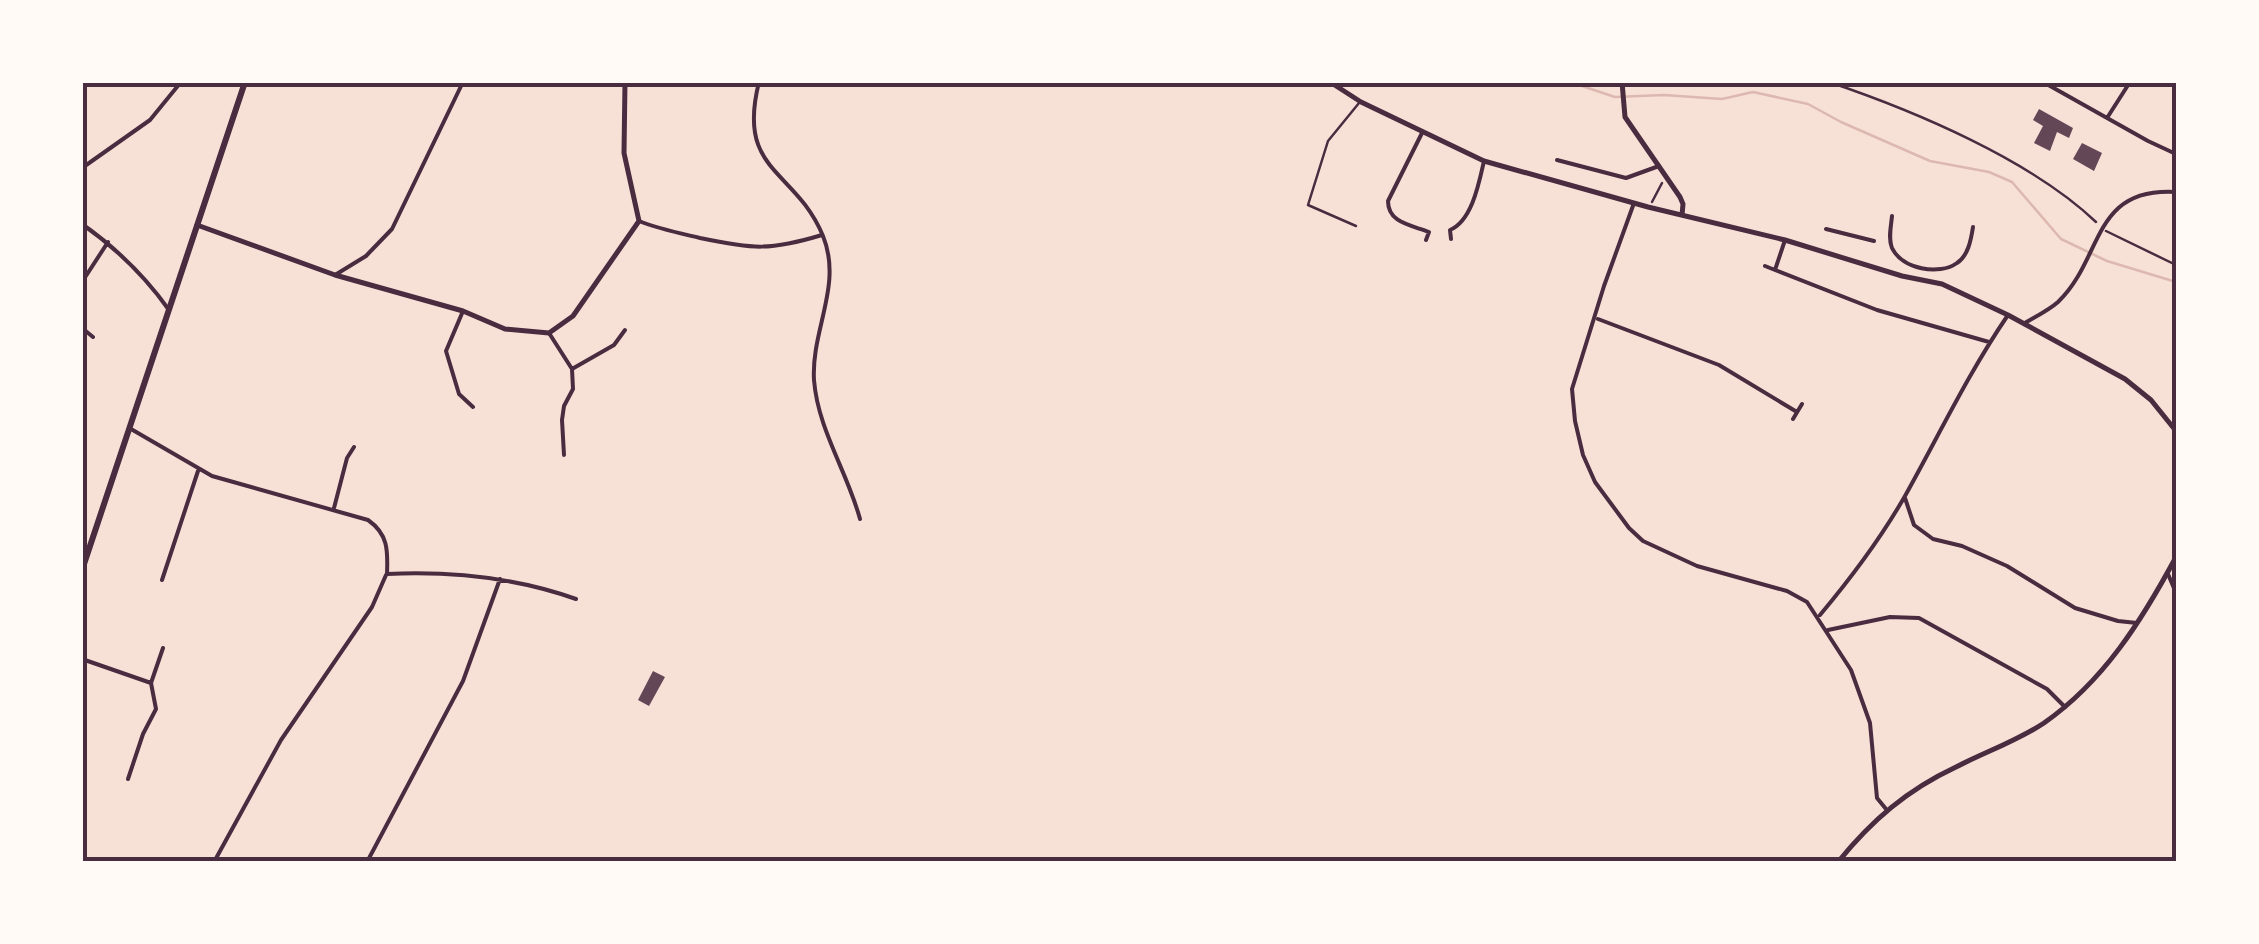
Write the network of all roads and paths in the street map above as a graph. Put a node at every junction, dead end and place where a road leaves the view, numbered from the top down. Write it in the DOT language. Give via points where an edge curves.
graph roads {
  1 [pos="181,82"];
  2 [pos="245,82"];
  3 [pos="463,82"];
  4 [pos="626,82"];
  5 [pos="759,82"];
  6 [pos="1330,82"];
  7 [pos="1622,82"];
  8 [pos="1829,82"];
  9 [pos="2043,82"];
  10 [pos="2130,82"];
  11 [pos="1360,102"];
  12 [pos="2106,118"];
  13 [pos="1422,133"];
  14 [pos="2176,154"];
  15 [pos="1577,157"];
  16 [pos="1557,160"];
  17 [pos="1484,162"];
  18 [pos="1575,164"];
  19 [pos="1660,166"];
  20 [pos="82,168"];
  21 [pos="1665,174"];
  22 [pos="2176,192"];
  23 [pos="1634,203"];
  24 [pos="1648,207"];
  25 [pos="1682,215"];
  26 [pos="1892,216"];
  27 [pos="640,221"];
  28 [pos="82,224"];
  29 [pos="197,225"];
  30 [pos="1356,226"];
  31 [pos="1973,227"];
  32 [pos="1442,229"];
  33 [pos="1826,229"];
  34 [pos="2103,229"];
  35 [pos="1450,230"];
  36 [pos="822,234"];
  37 [pos="1452,238"];
  38 [pos="1426,240"];
  39 [pos="1785,240"];
  40 [pos="1874,240"];
  41 [pos="108,242"];
  42 [pos="1765,266"];
  43 [pos="2176,266"];
  44 [pos="1775,270"];
  45 [pos="336,275"];
  46 [pos="82,282"];
  47 [pos="169,310"];
  48 [pos="463,311"];
  49 [pos="2008,314"];
  50 [pos="1596,319"];
  51 [pos="2024,324"];
  52 [pos="82,328"];
  53 [pos="625,330"];
  54 [pos="549,333"];
  55 [pos="94,337"];
  56 [pos="1990,342"];
  57 [pos="572,369"];
  58 [pos="1802,404"];
  59 [pos="473,407"];
  60 [pos="1796,412"];
  61 [pos="1793,419"];
  62 [pos="130,428"];
  63 [pos="2176,432"];
  64 [pos="354,447"];
  65 [pos="564,455"];
  66 [pos="199,470"];
  67 [pos="1904,497"];
  68 [pos="334,508"];
  69 [pos="860,518"];
  70 [pos="2176,558"];
  71 [pos="83,564"];
  72 [pos="386,574"];
  73 [pos="2168,574"];
  74 [pos="500,579"];
  75 [pos="162,580"];
  76 [pos="2176,592"];
  77 [pos="576,599"];
  78 [pos="1819,616"];
  79 [pos="2138,623"];
  80 [pos="1828,630"];
  81 [pos="162,648"];
  82 [pos="82,659"];
  83 [pos="151,683"];
  84 [pos="2066,707"];
  85 [pos="128,778"];
  86 [pos="1886,810"];
  87 [pos="214,862"];
  88 [pos="367,862"];
  89 [pos="1838,862"];
  1 -- 20 [label="street" via="150,120"];
  2 -- 29 [label="main road"];
  3 -- 45 [label="street" via="392,229"];
  4 -- 27 [label="street" via="624,152"];
  5 -- 36 [label="street" via="754,138"];
  6 -- 11 [label="street"];
  7 -- 19 [label="street" via="1625,117"];
  8 -- 34 [label="path" via="2014,163"];
  9 -- 12 [label="street"];
  10 -- 12 [label="street"];
  11 -- 13 [label="street"];
  11 -- 30 [label="lane" via="1328,141 1308,205"];
  12 -- 14 [label="street"];
  13 -- 17 [label="street"];
  13 -- 38 [label="street" via="1388,210 1392,218 1429,232"];
  15 -- 18 [label="street"];
  16 -- 18 [label="street"];
  17 -- 23 [label="street"];
  17 -- 35 [label="street" via="1465,218"];
  18 -- 19 [label="street" via="1626,178"];
  19 -- 21 [label="street"];
  21 -- 24 [label="path"];
  21 -- 25 [label="street" via="1680,197"];
  22 -- 34 [label="street" via="2152,191 2122,204"];
  23 -- 24 [label="street"];
  23 -- 50 [label="street"];
  24 -- 25 [label="street"];
  25 -- 39 [label="street"];
  26 -- 31 [label="street" via="1895,252 1925,268 1960,261"];
  27 -- 36 [label="street" via="741,248 781,247"];
  27 -- 54 [label="street" via="574,316"];
  28 -- 41 [label="street"];
  29 -- 45 [label="street"];
  29 -- 47 [label="main road"];
  32 -- 35 [label="street"];
  33 -- 40 [label="street"];
  34 -- 43 [label="path"];
  34 -- 51 [label="street" via="2057,303"];
  35 -- 37 [label="street"];
  36 -- 69 [label="street" via="831,279 814,358 816,394"];
  39 -- 44 [label="street"];
  39 -- 49 [label="street" via="1942,284"];
  41 -- 46 [label="street"];
  41 -- 47 [label="street"];
  42 -- 44 [label="street"];
  44 -- 56 [label="street" via="1876,310"];
  45 -- 48 [label="street"];
  47 -- 62 [label="main road"];
  48 -- 54 [label="street" via="505,329"];
  48 -- 59 [label="street" via="446,351 459,394"];
  49 -- 51 [label="street"];
  49 -- 56 [label="street"];
  50 -- 60 [label="street" via="1719,365"];
  50 -- 78 [label="street" via="1572,389 1575,421 1595,482 1628,528 1697,566 1798,595"];
  51 -- 63 [label="street" via="2139,388"];
  52 -- 55 [label="street"];
  53 -- 57 [label="street" via="614,345"];
  54 -- 57 [label="street"];
  56 -- 67 [label="street"];
  57 -- 65 [label="street" via="562,420"];
  58 -- 60 [label="street"];
  60 -- 61 [label="street"];
  62 -- 66 [label="street"];
  62 -- 71 [label="main road"];
  64 -- 68 [label="street"];
  66 -- 68 [label="street"];
  66 -- 75 [label="street"];
  67 -- 78 [label="street"];
  67 -- 79 [label="street" via="1914,525 1933,539 2007,566 2075,608"];
  68 -- 72 [label="street" via="368,520 383,534"];
  70 -- 73 [label="street"];
  72 -- 74 [label="street" via="444,571"];
  72 -- 87 [label="street" via="372,608 281,740"];
  73 -- 76 [label="street"];
  73 -- 79 [label="street"];
  74 -- 77 [label="street"];
  74 -- 88 [label="street" via="463,680"];
  78 -- 80 [label="street"];
  79 -- 84 [label="street" via="2100,676"];
  80 -- 84 [label="street" via="1919,618 2047,689"];
  80 -- 86 [label="street" via="1870,723 1877,798"];
  81 -- 83 [label="street"];
  82 -- 83 [label="street"];
  83 -- 85 [label="street" via="156,709"];
  84 -- 86 [label="street"];
  86 -- 89 [label="street"];
}
